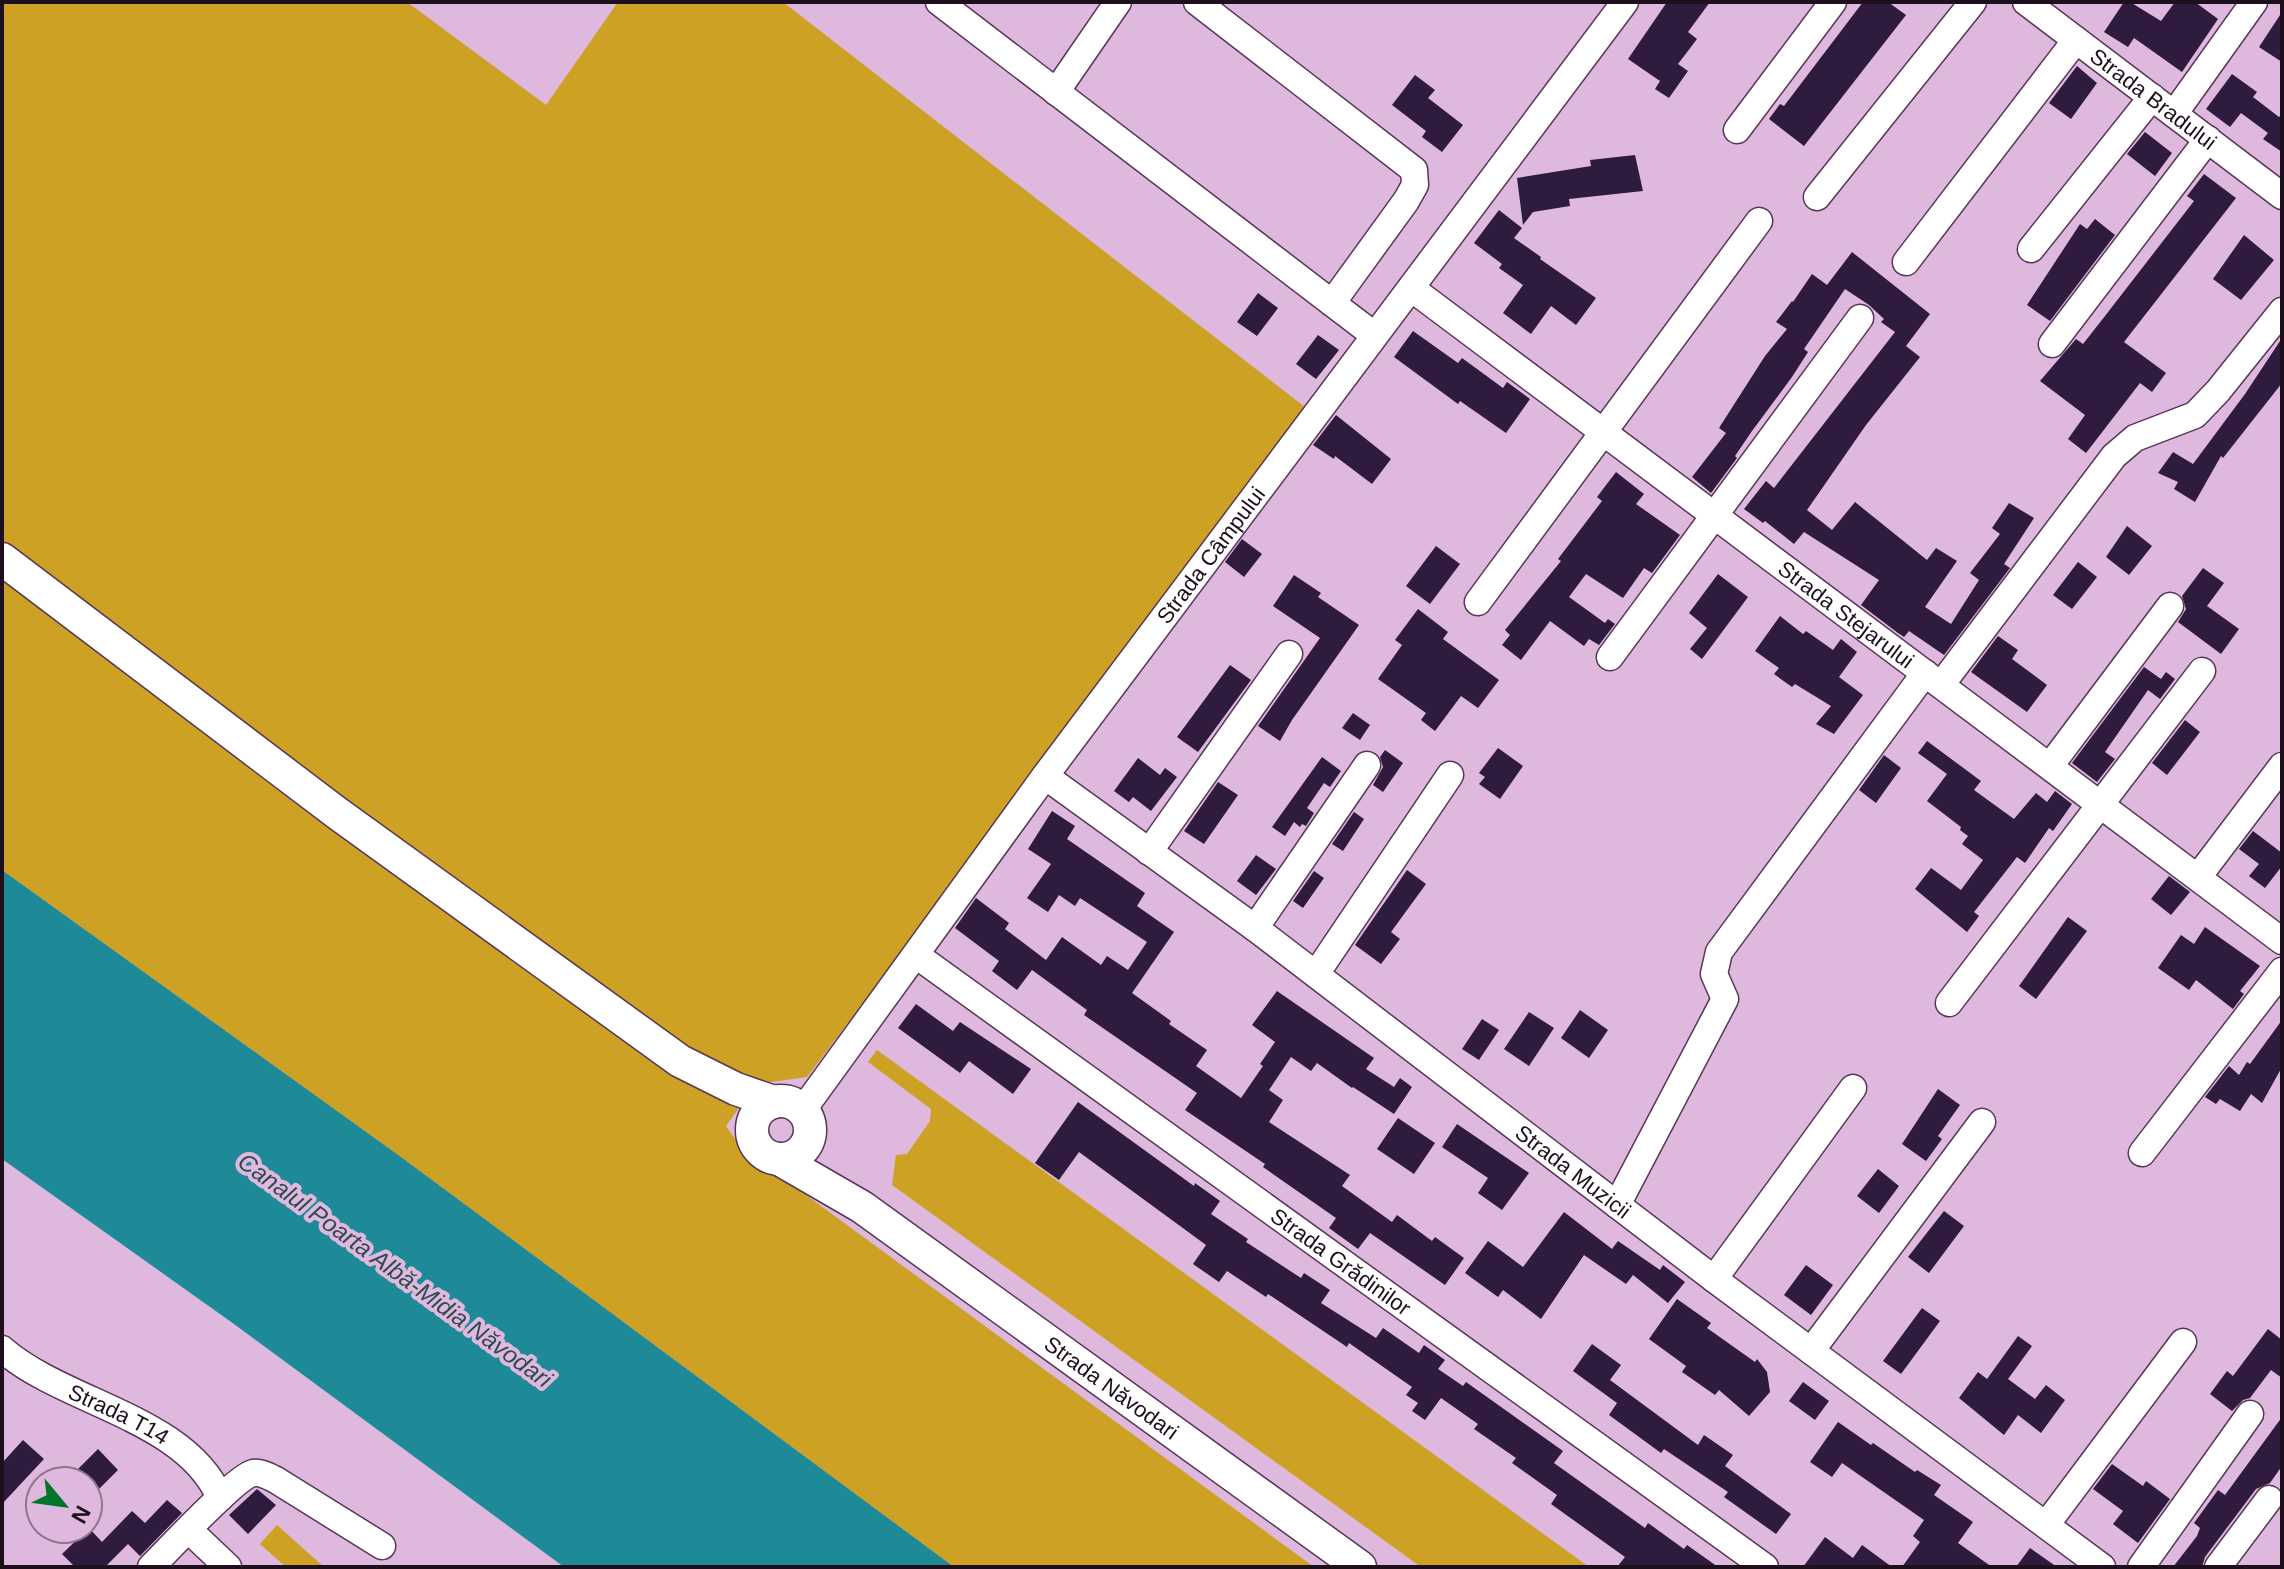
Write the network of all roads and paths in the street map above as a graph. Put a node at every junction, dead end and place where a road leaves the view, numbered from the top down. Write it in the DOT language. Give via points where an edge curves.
graph roads {
  1 [pos="939,2"];
  2 [pos="1118,2"];
  3 [pos="1197,2"];
  4 [pos="1625,2"];
  5 [pos="1833,2"];
  6 [pos="1973,2"];
  7 [pos="2026,2"];
  8 [pos="2254,2"];
  9 [pos="2076,40"];
  10 [pos="1056,92"];
  11 [pos="2152,97"];
  12 [pos="2174,114"];
  13 [pos="1737,130"];
  14 [pos="2208,139"];
  15 [pos="2282,196"];
  16 [pos="1817,197"];
  17 [pos="1759,221"];
  18 [pos="2031,249"];
  19 [pos="1906,262"];
  20 [pos="1411,288"];
  21 [pos="1332,303"];
  22 [pos="2282,311"];
  23 [pos="1860,318"];
  24 [pos="1374,335"];
  25 [pos="2052,344"];
  26 [pos="1605,433"];
  27 [pos="1715,516"];
  28 [pos="2,559"];
  29 [pos="1478,602"];
  30 [pos="2170,606"];
  31 [pos="1289,654"];
  32 [pos="1610,657"];
  33 [pos="2202,671"];
  34 [pos="1933,679"];
  35 [pos="1367,765"];
  36 [pos="2050,766"];
  37 [pos="2282,766"];
  38 [pos="1450,775"];
  39 [pos="1045,776"];
  40 [pos="2102,804"];
  41 [pos="1149,852"];
  42 [pos="2198,877"];
  43 [pos="1255,928"];
  44 [pos="2282,941"];
  45 [pos="916,955"];
  46 [pos="2282,971"];
  47 [pos="1316,974"];
  48 [pos="1949,1003"];
  49 [pos="684,1064"];
  50 [pos="1853,1088"];
  51 [pos="795,1115"];
  52 [pos="1982,1122"];
  53 [pos="753,1136"];
  54 [pos="2142,1153"];
  55 [pos="779,1159"];
  56 [pos="1617,1205"];
  57 [pos="862,1207"];
  58 [pos="1714,1279"];
  59 [pos="2183,1342"];
  60 [pos="2,1349"];
  61 [pos="1811,1351"];
  62 [pos="2250,1414"];
  63 [pos="220,1498"];
  64 [pos="2269,1499"];
  65 [pos="2046,1525"];
  66 [pos="190,1531"];
  67 [pos="382,1546"];
  68 [pos="151,1567"];
  69 [pos="228,1567"];
  70 [pos="1360,1567"];
  71 [pos="1765,1567"];
  72 [pos="2102,1567"];
  73 [pos="2141,1567"];
  74 [pos="2218,1567"];
  1 -- 10 [label="street"];
  2 -- 10 [label="street"];
  3 -- 21 [label="street" via="1414,170 1415,185 1406,201"];
  4 -- 20 [label="street, Strada Câmpului"];
  5 -- 13 [label="street"];
  6 -- 16 [label="street"];
  7 -- 9 [label="street, Strada Bradului"];
  8 -- 12 [label="street"];
  9 -- 11 [label="street, Strada Bradului"];
  9 -- 19 [label="street"];
  10 -- 21 [label="street"];
  11 -- 12 [label="street, Strada Bradului"];
  11 -- 18 [label="street"];
  12 -- 14 [label="street, Strada Bradului"];
  14 -- 15 [label="street, Strada Bradului"];
  14 -- 25 [label="street"];
  17 -- 26 [label="street"];
  20 -- 24 [label="street, Strada Câmpului"];
  20 -- 26 [label="street, Strada Stejarului"];
  21 -- 24 [label="street"];
  22 -- 34 [label="street" via="2195,415 2135,438 2114,456"];
  23 -- 27 [label="street"];
  24 -- 39 [label="street, Strada Câmpului"];
  26 -- 27 [label="street, Strada Stejarului"];
  26 -- 29 [label="street"];
  27 -- 32 [label="street"];
  27 -- 34 [label="street, Strada Stejarului"];
  28 -- 49 [label="main road" via="337,813"];
  30 -- 36 [label="street"];
  31 -- 41 [label="street"];
  33 -- 40 [label="street"];
  34 -- 36 [label="street, Strada Stejarului"];
  34 -- 56 [label="street" via="1719,952 1714,974 1725,999"];
  35 -- 43 [label="street"];
  36 -- 40 [label="street, Strada Stejarului"];
  37 -- 42 [label="street"];
  38 -- 47 [label="street"];
  39 -- 41 [label="street, Strada Muzicii"];
  39 -- 45 [label="street, Strada Câmpului"];
  40 -- 42 [label="street, Strada Stejarului"];
  40 -- 48 [label="street"];
  41 -- 43 [label="street, Strada Muzicii"];
  42 -- 44 [label="street, Strada Stejarului"];
  43 -- 47 [label="street, Strada Muzicii"];
  45 -- 51 [label="street, Strada Câmpului"];
  45 -- 71 [label="street, Strada Grădinilor"];
  46 -- 54 [label="street"];
  47 -- 56 [label="street, Strada Muzicii"];
  49 -- 51 [label="main road"];
  49 -- 53 [label="main road"];
  50 -- 58 [label="street"];
  51 -- 53 [label="main road" via="760,1110"];
  51 -- 55 [label="main road" via="808,1140 797,1154"];
  51 -- 57 [label="main road, Strada Năvodari"];
  52 -- 61 [label="street"];
  53 -- 55 [label="main road" via="762,1152"];
  55 -- 57 [label="main road, Strada Năvodari"];
  56 -- 58 [label="street, Strada Muzicii"];
  57 -- 70 [label="main road, Strada Năvodari"];
  58 -- 61 [label="street, Strada Muzicii"];
  59 -- 65 [label="street"];
  60 -- 63 [label="street, Strada T14" via="193,1457"];
  61 -- 65 [label="street, Strada Muzicii"];
  62 -- 73 [label="street"];
  63 -- 66 [label="street"];
  63 -- 67 [label="street" via="249,1474 261,1473"];
  64 -- 74 [label="street"];
  65 -- 72 [label="street, Strada Muzicii"];
  66 -- 68 [label="street"];
  66 -- 69 [label="street"];
}
